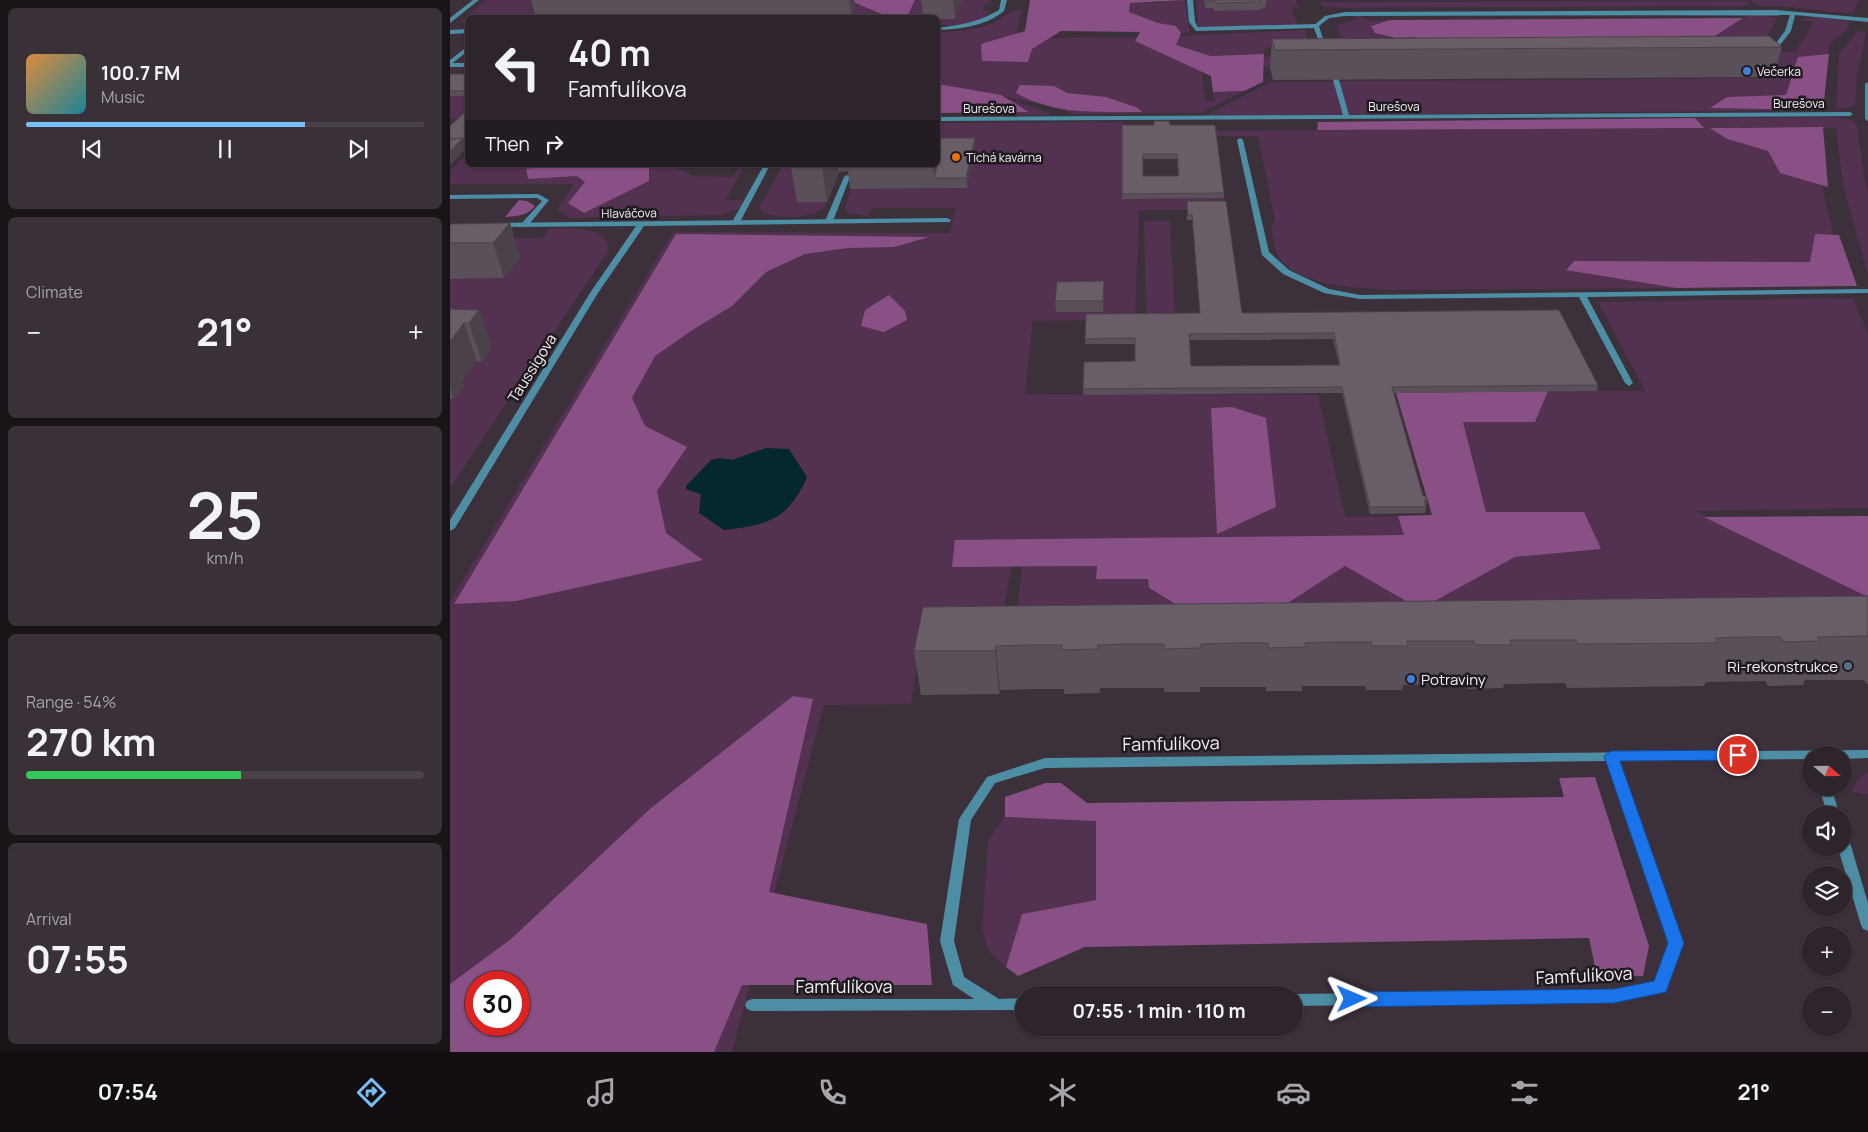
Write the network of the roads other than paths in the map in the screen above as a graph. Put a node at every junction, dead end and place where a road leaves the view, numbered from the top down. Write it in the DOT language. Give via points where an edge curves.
graph roads {
  1 [pos="476,0"];
  2 [pos="1004,0"];
  3 [pos="1190,0"];
  4 [pos="1793,13"];
  5 [pos="1868,20"];
  6 [pos="450,21"];
  7 [pos="1316,26"];
  8 [pos="940,29"];
  9 [pos="450,32"];
  10 [pos="465,32"];
  11 [pos="1338,47"];
  12 [pos="1760,48"];
  13 [pos="465,51"];
  14 [pos="450,64"];
  15 [pos="465,65"];
  16 [pos="1336,80"];
  17 [pos="1868,84"];
  18 [pos="1850,114"];
  19 [pos="1347,117"];
  20 [pos="940,119"];
  21 [pos="1868,119"];
  22 [pos="1240,140"];
  23 [pos="766,167"];
  24 [pos="847,176"];
  25 [pos="450,197"];
  26 [pos="947,220"];
  27 [pos="736,222"];
  28 [pos="829,222"];
  29 [pos="641,224"];
  30 [pos="524,225"];
  31 [pos="487,226"];
  32 [pos="1868,291"];
  33 [pos="1582,295"];
  34 [pos="1629,383"];
  35 [pos="450,528"];
  36 [pos="1852,754"];
  37 [pos="1868,754"];
  38 [pos="1802,755"];
  39 [pos="1611,756"];
  40 [pos="1847,856"];
  41 [pos="1868,925"];
  42 [pos="1303,1000"];
  43 [pos="1015,1004"];
  44 [pos="752,1005"];
  45 [pos="996,1005"];
  1 -- 6 [label="street"];
  2 -- 8 [label="street" via="1001,11 989,19 973,25"];
  3 -- 7 [label="street" via="1196,29"];
  4 -- 5 [label="street"];
  4 -- 7 [label="street" via="1345,14 1327,17"];
  4 -- 12 [label="street" via="1788,32 1778,44"];
  7 -- 11 [label="street" via="1321,40"];
  9 -- 10 [label="street"];
  13 -- 14 [label="street"];
  14 -- 15 [label="street"];
  16 -- 19 [label="street"];
  17 -- 21 [label="street"];
  18 -- 19 [label="street, Burešova"];
  19 -- 20 [label="street, Burešova"];
  22 -- 33 [label="street" via="1265,253 1286,272 1327,291 1360,297"];
  23 -- 27 [label="street"];
  24 -- 28 [label="street"];
  25 -- 30 [label="street" via="538,196 546,200"];
  26 -- 28 [label="street, Hlaváčova"];
  27 -- 28 [label="street, Hlaváčova"];
  27 -- 29 [label="street, Hlaváčova"];
  29 -- 30 [label="street, Hlaváčova"];
  29 -- 35 [label="street, Taussigova" via="594,293"];
  30 -- 31 [label="street, Hlaváčova"];
  32 -- 33 [label="street"];
  33 -- 34 [label="street"];
  36 -- 37 [label="street, Famfulíkova"];
  38 -- 39 [label="street, Famfulíkova"];
  39 -- 42 [label="street, Famfulíkova" via="1676,943 1660,987 1614,996"];
  39 -- 45 [label="street, Famfulíkova" via="1045,763 991,780 965,819 947,941 958,981"];
  40 -- 41 [label="street"];
  43 -- 45 [label="street, Famfulíkova"];
  44 -- 45 [label="street, Famfulíkova"];
}
